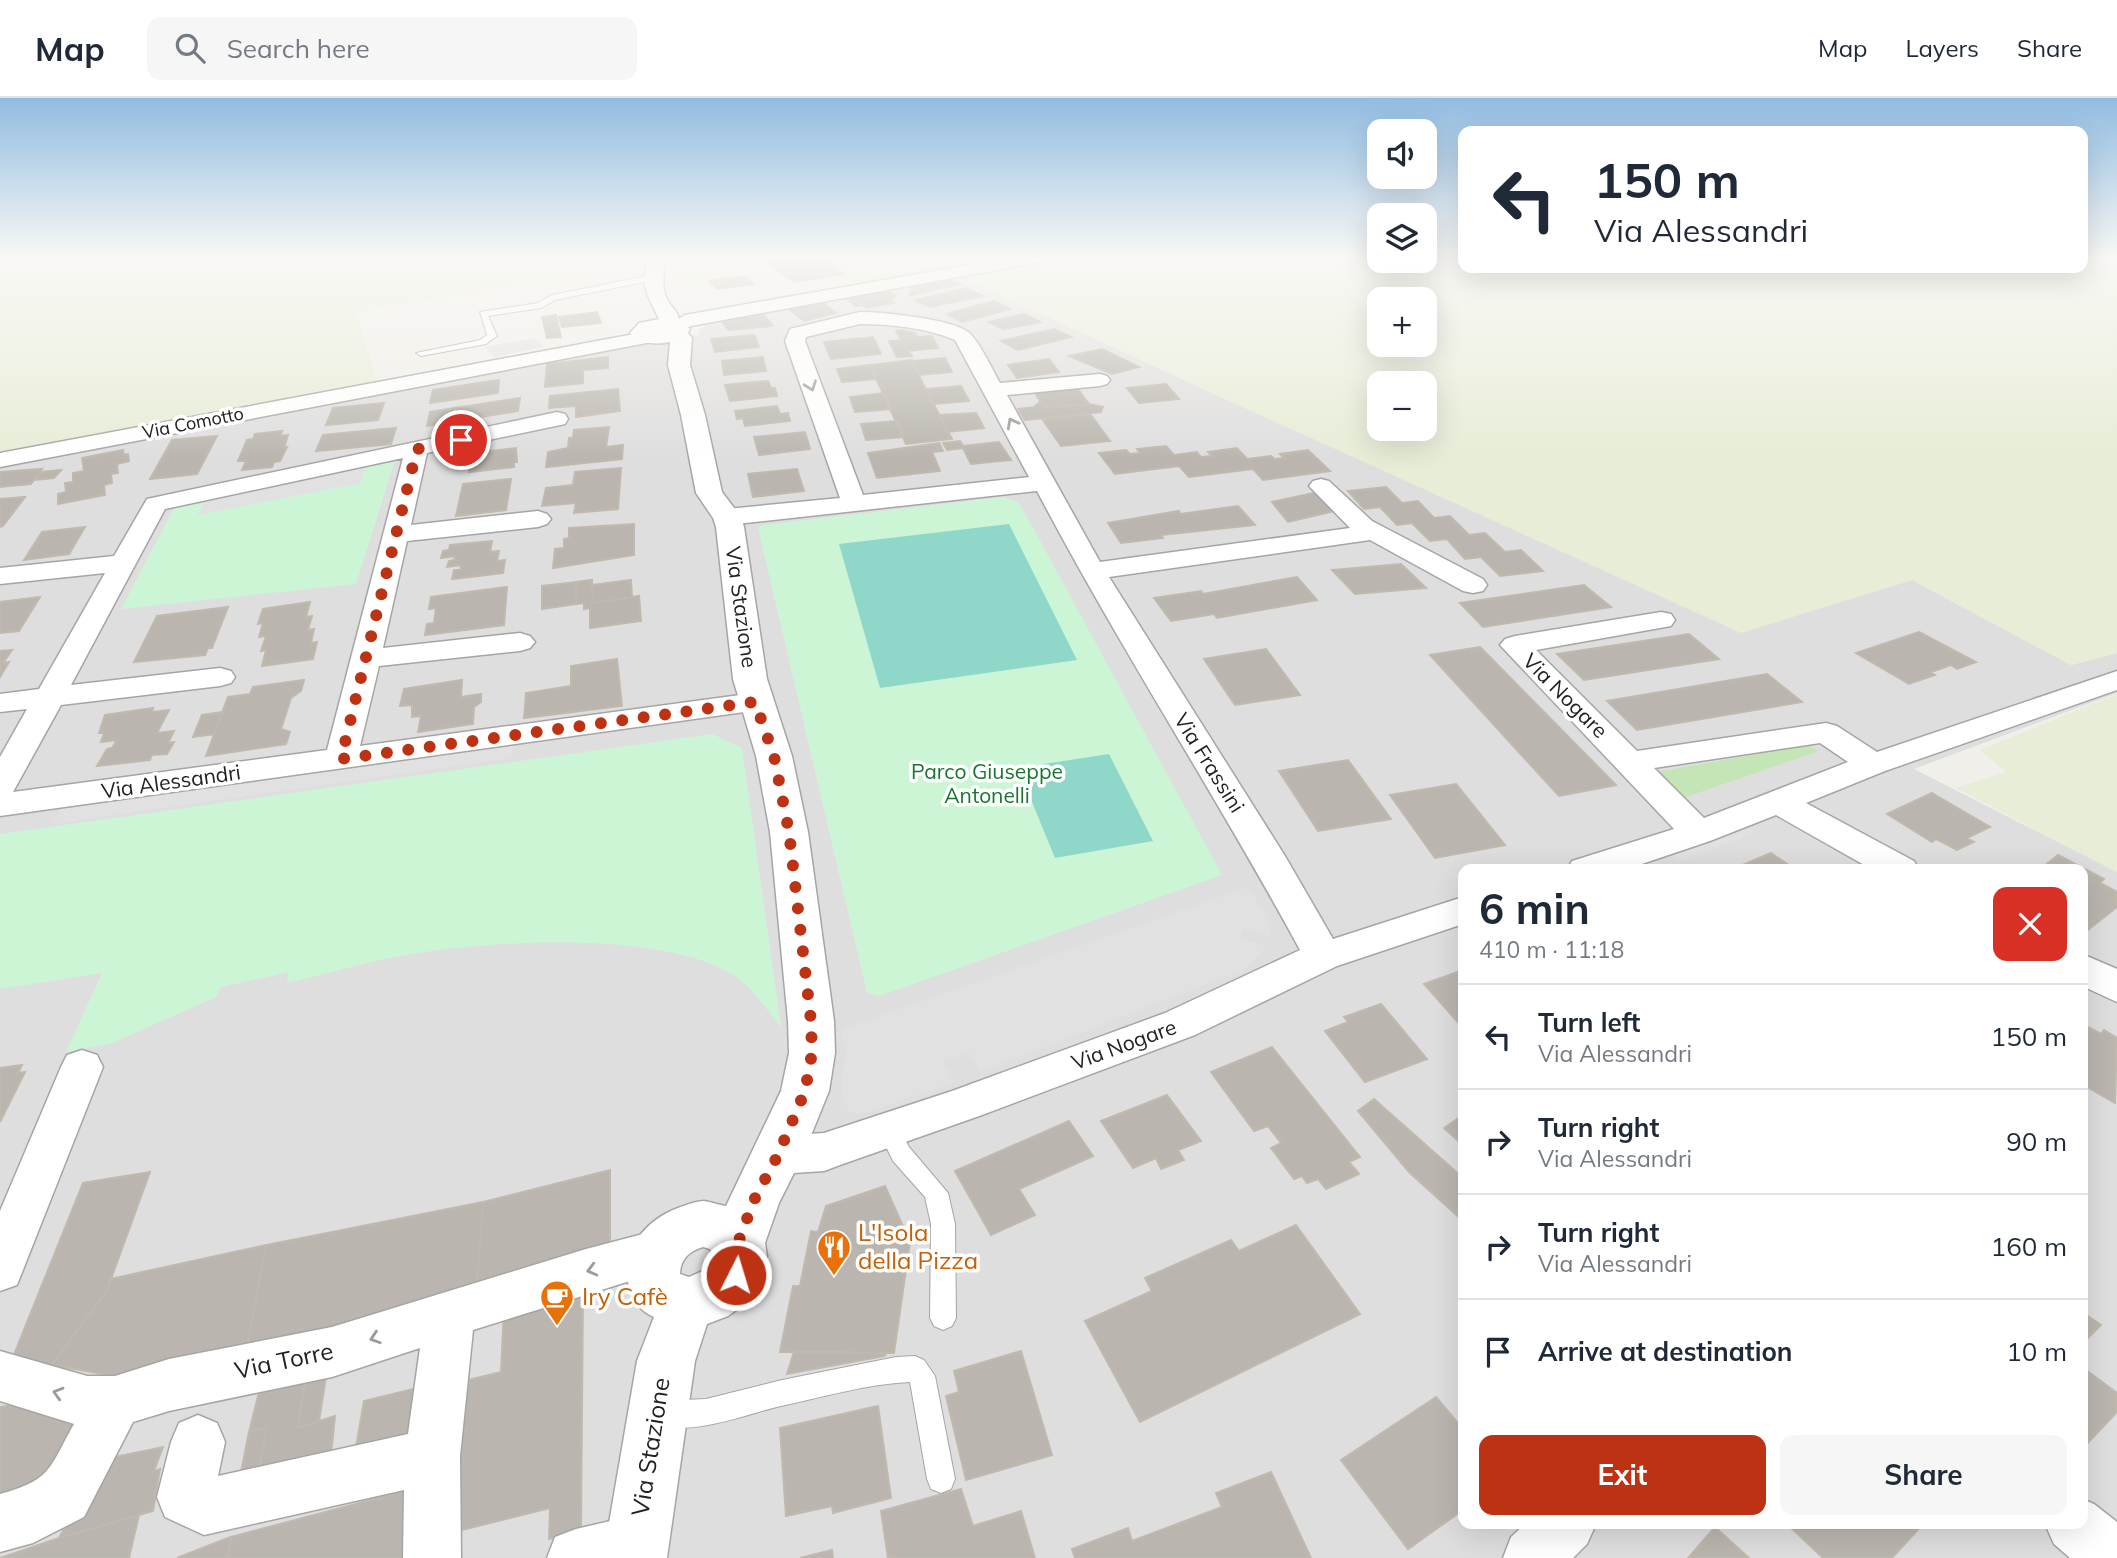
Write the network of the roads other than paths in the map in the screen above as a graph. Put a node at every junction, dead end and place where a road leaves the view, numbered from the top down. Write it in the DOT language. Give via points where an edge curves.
graph roads {
  1 [pos="487,324"];
  2 [pos="661,324"];
  3 [pos="677,324"];
  4 [pos="834,324"];
  5 [pos="915,324"];
  6 [pos="662,330"];
  7 [pos="421,353"];
  8 [pos="1100,380"];
  9 [pos="994,390"];
  10 [pos="556,419"];
  11 [pos="417,449"];
  12 [pos="0,460"];
  13 [pos="1045,483"];
  14 [pos="1321,486"];
  15 [pos="854,503"];
  16 [pos="727,517"];
  17 [pos="538,519"];
  18 [pos="1375,532"];
  19 [pos="394,535"];
  20 [pos="123,563"];
  21 [pos="1092,570"];
  22 [pos="0,576"];
  23 [pos="1473,584"];
  24 [pos="1661,620"];
  25 [pos="520,642"];
  26 [pos="365,659"];
  27 [pos="219,677"];
  28 [pos="2117,680"];
  29 [pos="50,697"];
  30 [pos="755,702"];
  31 [pos="0,703"];
  32 [pos="341,759"];
  33 [pos="1630,762"];
  34 [pos="1873,764"];
  35 [pos="0,787"];
  36 [pos="1777,802"];
  37 [pos="0,805"];
  38 [pos="1698,832"];
  39 [pos="1603,864"];
  40 [pos="1891,864"];
  41 [pos="1458,912"];
  42 [pos="1324,956"];
  43 [pos="2088,971"];
  44 [pos="2117,987"];
  45 [pos="82,1067"];
  46 [pos="889,1130"];
  47 [pos="778,1155"];
  48 [pos="0,1269"];
  49 [pos="685,1278"];
  50 [pos="450,1313"];
  51 [pos="943,1318"];
  52 [pos="0,1376"];
  53 [pos="115,1402"];
  54 [pos="656,1415"];
  55 [pos="198,1442"];
  56 [pos="432,1456"];
  57 [pos="941,1479"];
  58 [pos="0,1523"];
  59 [pos="1562,1529"];
  60 [pos="2080,1529"];
  61 [pos="636,1551"];
  62 [pos="432,1558"];
  63 [pos="576,1558"];
  64 [pos="1532,1558"];
  65 [pos="2115,1558"];
  1 -- 7 [label="lane" via="492,336 483,342"];
  2 -- 6 [label="street"];
  3 -- 6 [label="street, Via Comotto"];
  4 -- 15 [label="street, Via Frassini, one-way" via="797,333 795,341"];
  9 -- 5 [label="street, Via Frassini, one-way" via="962,336"];
  6 -- 12 [label="street, Via Comotto"];
  6 -- 16 [label="street, Via Stazione" via="709,493"];
  8 -- 9 [label="street"];
  13 -- 9 [label="street, Via Frassini, one-way"];
  10 -- 11 [label="street"];
  11 -- 19 [label="street"];
  11 -- 20 [label="street" via="156,504"];
  13 -- 15 [label="street"];
  13 -- 21 [label="street, Via Frassini"];
  14 -- 18 [label="street"];
  15 -- 16 [label="street"];
  16 -- 30 [label="street, Via Stazione"];
  17 -- 19 [label="street"];
  18 -- 21 [label="street"];
  18 -- 23 [label="street"];
  19 -- 26 [label="street"];
  20 -- 22 [label="street"];
  20 -- 29 [label="street"];
  21 -- 42 [label="street, Via Frassini"];
  24 -- 33 [label="street, Via Nogare" via="1515,645"];
  25 -- 26 [label="street"];
  26 -- 32 [label="street"];
  27 -- 29 [label="street"];
  28 -- 34 [label="street"];
  29 -- 31 [label="street"];
  29 -- 35 [label="street"];
  30 -- 32 [label="street, Via Alessandri"];
  30 -- 47 [label="street, Via Stazione" via="774,756 789,832 811,1021 812,1053 805,1091"];
  32 -- 37 [label="street, Via Alessandri"];
  33 -- 34 [label="street" via="1826,733"];
  33 -- 38 [label="street, Via Nogare"];
  34 -- 36 [label="street"];
  36 -- 38 [label="street"];
  36 -- 40 [label="street"];
  38 -- 39 [label="street"];
  41 -- 42 [label="street, Via Nogare"];
  42 -- 46 [label="street, Via Nogare" via="1180,1024"];
  43 -- 44 [label="street"];
  45 -- 48 [label="street"];
  46 -- 47 [label="street, Via Nogare" via="824,1152"];
  46 -- 51 [label="lane" via="901,1154 936,1193 943,1224"];
  47 -- 49 [label="street, Via Stazione" via="754,1200"];
  49 -- 50 [label="street, Via Torre, one-way" via="586,1271"];
  49 -- 54 [label="street, Via Stazione"];
  50 -- 53 [label="street, Via Torre, one-way" via="332,1352 169,1385"];
  50 -- 56 [label="street"];
  53 -- 52 [label="street, Via Torre, one-way" via="86,1402"];
  53 -- 58 [label="street" via="64,1497 33,1514"];
  54 -- 57 [label="lane" via="706,1412 795,1390 915,1369 922,1376"];
  54 -- 61 [label="street, Via Stazione"];
  55 -- 56 [label="street" via="185,1497 204,1507"];
  56 -- 62 [label="street"];
  59 -- 64 [label="street"];
  60 -- 65 [label="street"];
  61 -- 63 [label="street, Via Stazione" via="605,1549"];
}
